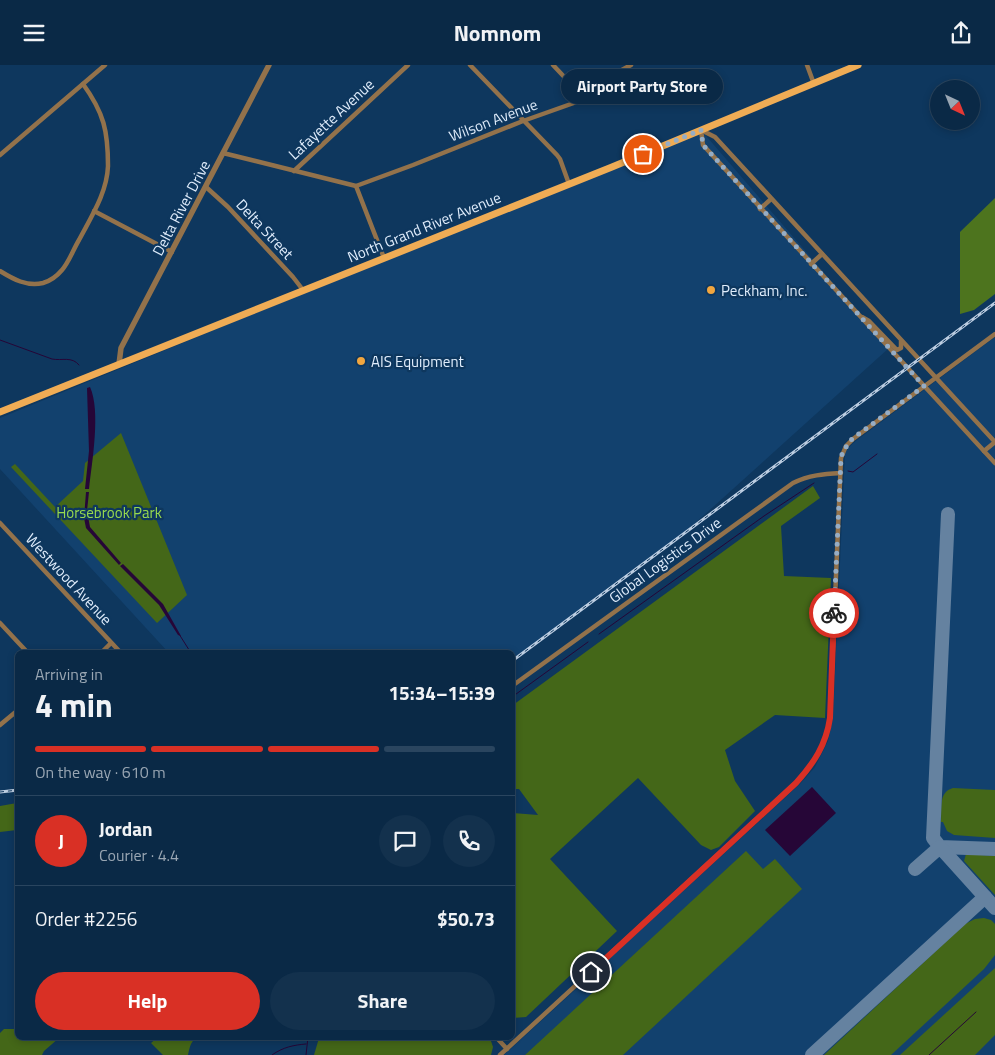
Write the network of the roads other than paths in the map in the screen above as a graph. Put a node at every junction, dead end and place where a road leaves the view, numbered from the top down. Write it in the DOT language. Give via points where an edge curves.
graph roads {
  1 [pos="105,65"];
  2 [pos="269,65"];
  3 [pos="408,65"];
  4 [pos="470,65"];
  5 [pos="553,65"];
  6 [pos="631,65"];
  7 [pos="806,65"];
  8 [pos="858,65"];
  9 [pos="83,84"];
  10 [pos="814,84"];
  11 [pos="585,99"];
  12 [pos="523,121"];
  13 [pos="701,130"];
  14 [pos="223,153"];
  15 [pos="0,155"];
  16 [pos="294,171"];
  17 [pos="569,184"];
  18 [pos="356,186"];
  19 [pos="206,187"];
  20 [pos="771,199"];
  21 [pos="760,209"];
  22 [pos="94,211"];
  23 [pos="172,252"];
  24 [pos="822,254"];
  25 [pos="384,258"];
  26 [pos="811,264"];
  27 [pos="0,271"];
  28 [pos="303,290"];
  29 [pos="859,316"];
  30 [pos="995,334"];
  31 [pos="901,339"];
  32 [pos="119,364"];
  33 [pos="936,378"];
  34 [pos="924,386"];
  35 [pos="0,413"];
  36 [pos="995,442"];
  37 [pos="984,451"];
  38 [pos="995,463"];
  39 [pos="841,473"];
  40 [pos="0,523"];
  41 [pos="0,623"];
  42 [pos="111,643"];
  43 [pos="25,650"];
  44 [pos="104,650"];
  45 [pos="117,650"];
  46 [pos="515,684"];
  47 [pos="15,712"];
  48 [pos="0,725"];
  49 [pos="499,1040"];
  50 [pos="507,1049"];
  51 [pos="500,1055"];
  1 -- 9 [label="street"];
  2 -- 14 [label="street, Delta River Drive"];
  3 -- 16 [label="street, Lafayette Avenue"];
  4 -- 12 [label="street"];
  5 -- 11 [label="street"];
  6 -- 11 [label="street, Wilson Avenue"];
  7 -- 10 [label="street"];
  8 -- 10 [label="main road, North Grand River Avenue"];
  9 -- 15 [label="street"];
  9 -- 22 [label="street" via="99,109 106,134 107,177"];
  10 -- 13 [label="main road, North Grand River Avenue"];
  11 -- 12 [label="street, Wilson Avenue"];
  12 -- 17 [label="street" via="560,159"];
  12 -- 18 [label="street, Wilson Avenue"];
  13 -- 17 [label="main road, North Grand River Avenue"];
  13 -- 20 [label="street" via="715,137"];
  13 -- 21 [label="street" via="703,145"];
  14 -- 16 [label="street"];
  14 -- 19 [label="street, Delta River Drive"];
  16 -- 18 [label="street"];
  17 -- 25 [label="main road, North Grand River Avenue"];
  18 -- 25 [label="street"];
  19 -- 23 [label="street, Delta River Drive"];
  19 -- 28 [label="street, Delta Street"];
  20 -- 21 [label="street"];
  20 -- 24 [label="street"];
  21 -- 26 [label="street"];
  22 -- 23 [label="street"];
  22 -- 27 [label="street" via="62,271 50,280 29,284"];
  23 -- 32 [label="street, Delta River Drive" via="121,348"];
  24 -- 26 [label="street"];
  24 -- 31 [label="street"];
  25 -- 28 [label="main road, North Grand River Avenue"];
  26 -- 29 [label="street"];
  28 -- 32 [label="main road, North Grand River Avenue"];
  29 -- 31 [label="street" via="869,321 897,350 902,345"];
  29 -- 34 [label="street"];
  30 -- 33 [label="street"];
  31 -- 33 [label="street"];
  32 -- 35 [label="main road, North Grand River Avenue"];
  33 -- 34 [label="street"];
  33 -- 36 [label="street"];
  34 -- 37 [label="street"];
  34 -- 39 [label="street" via="846,446 841,458"];
  36 -- 37 [label="street"];
  37 -- 38 [label="street"];
  39 -- 46 [label="street, Global Logistics Drive" via="815,475 793,483"];
  39 -- 50 [label="street" via="830,718 818,756 796,783"];
  40 -- 42 [label="street, Westwood Avenue"];
  41 -- 43 [label="street"];
  42 -- 44 [label="street"];
  42 -- 45 [label="street, Westwood Avenue"];
  47 -- 48 [label="street"];
  49 -- 50 [label="street"];
  50 -- 51 [label="street"];
}
